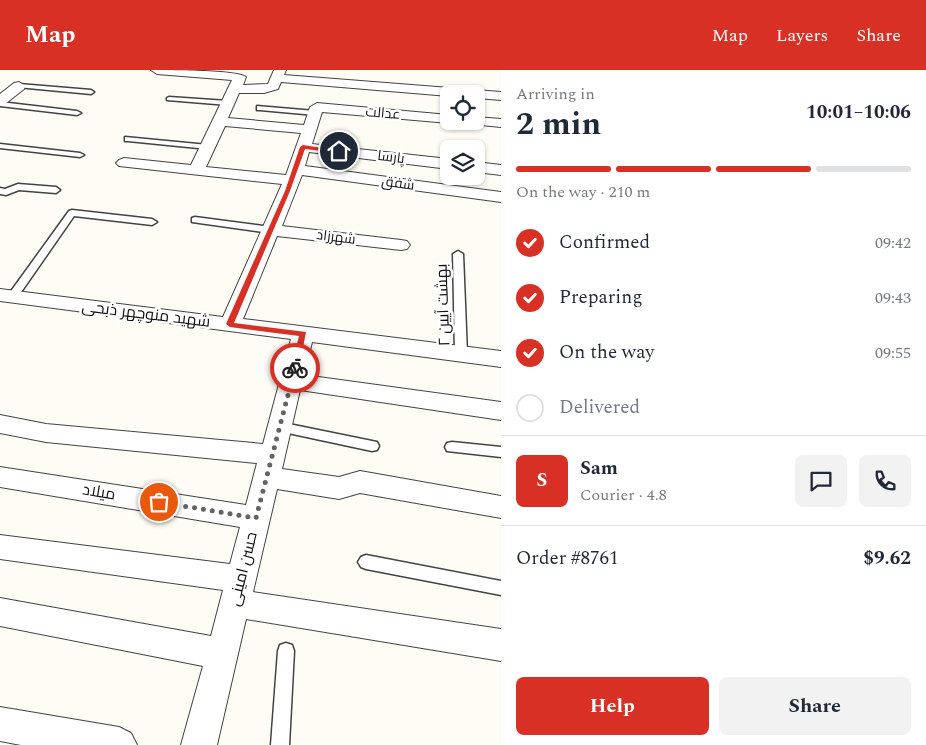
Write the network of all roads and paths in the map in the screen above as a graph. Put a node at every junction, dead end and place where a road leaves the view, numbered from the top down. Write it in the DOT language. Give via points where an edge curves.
graph roads {
  1 [pos="157,70"];
  2 [pos="278,74"];
  3 [pos="0,84"];
  4 [pos="19,86"];
  5 [pos="235,89"];
  6 [pos="91,92"];
  7 [pos="501,96"];
  8 [pos="169,99"];
  9 [pos="0,103"];
  10 [pos="228,104"];
  11 [pos="260,108"];
  12 [pos="316,110"];
  13 [pos="77,113"];
  14 [pos="440,118"];
  15 [pos="220,121"];
  16 [pos="485,122"];
  17 [pos="501,124"];
  18 [pos="309,130"];
  19 [pos="128,139"];
  20 [pos="0,146"];
  21 [pos="208,147"];
  22 [pos="303,147"];
  23 [pos="80,155"];
  24 [pos="124,163"];
  25 [pos="440,163"];
  26 [pos="485,168"];
  27 [pos="197,170"];
  28 [pos="501,170"];
  29 [pos="293,174"];
  30 [pos="56,190"];
  31 [pos="2,194"];
  32 [pos="501,197"];
  33 [pos="195,220"];
  34 [pos="152,222"];
  35 [pos="270,230"];
  36 [pos="401,245"];
  37 [pos="458,254"];
  38 [pos="7,295"];
  39 [pos="230,324"];
  40 [pos="303,334"];
  41 [pos="461,354"];
  42 [pos="501,359"];
  43 [pos="291,381"];
  44 [pos="501,411"];
  45 [pos="0,424"];
  46 [pos="279,427"];
  47 [pos="372,446"];
  48 [pos="452,447"];
  49 [pos="501,452"];
  50 [pos="270,466"];
  51 [pos="0,477"];
  52 [pos="501,507"];
  53 [pos="256,518"];
  54 [pos="0,547"];
  55 [pos="366,562"];
  56 [pos="501,588"];
  57 [pos="238,591"];
  58 [pos="0,612"];
  59 [pos="501,645"];
  60 [pos="286,651"];
  61 [pos="222,654"];
  62 [pos="0,724"];
  63 [pos="119,745"];
  64 [pos="198,745"];
  65 [pos="280,745"];
  1 -- 5 [label="street" via="240,77"];
  2 -- 5 [label="street" via="273,86 264,90"];
  2 -- 7 [label="street"];
  3 -- 4 [label="street"];
  4 -- 6 [label="lane"];
  4 -- 9 [label="street"];
  5 -- 10 [label="street"];
  8 -- 10 [label="lane"];
  9 -- 13 [label="lane"];
  10 -- 15 [label="street"];
  11 -- 12 [label="lane"];
  12 -- 14 [label="street, عدالت"];
  12 -- 18 [label="street"];
  15 -- 18 [label="street"];
  15 -- 21 [label="street"];
  16 -- 17 [label="street"];
  18 -- 22 [label="street"];
  19 -- 21 [label="lane"];
  20 -- 23 [label="lane"];
  21 -- 27 [label="street"];
  22 -- 25 [label="street, پارسا"];
  22 -- 29 [label="street"];
  24 -- 27 [label="street, شفق"];
  26 -- 28 [label="street"];
  27 -- 29 [label="street, شفق"];
  29 -- 32 [label="street, شفق"];
  29 -- 35 [label="street"];
  30 -- 31 [label="lane" via="18,186"];
  33 -- 35 [label="lane"];
  34 -- 38 [label="lane" via="72,212"];
  35 -- 36 [label="street, شهرزاد"];
  35 -- 39 [label="street"];
  37 -- 41 [label="lane, بهشت آیین ۲"];
  38 -- 39 [label="street, شهید منوچهر ذبحی"];
  39 -- 40 [label="street, شهید منوچهر ذبحی"];
  40 -- 41 [label="street, شهید منوچهر ذبحی"];
  40 -- 43 [label="street, حسن امینی"];
  41 -- 42 [label="street, شهید منوچهر ذبحی"];
  43 -- 44 [label="street"];
  43 -- 46 [label="street, حسن امینی"];
  45 -- 50 [label="street"];
  46 -- 47 [label="lane"];
  46 -- 50 [label="street, حسن امینی"];
  48 -- 49 [label="lane"];
  50 -- 52 [label="street" via="339,488 360,482"];
  50 -- 53 [label="street, حسن امینی"];
  51 -- 53 [label="street, میلاد"];
  53 -- 57 [label="street, حسن امینی"];
  54 -- 57 [label="street"];
  55 -- 56 [label="lane"];
  57 -- 59 [label="street"];
  57 -- 61 [label="street, حسن امینی"];
  58 -- 61 [label="street"];
  60 -- 65 [label="lane"];
  61 -- 64 [label="street, حسن امینی"];
  62 -- 63 [label="street"];
}
